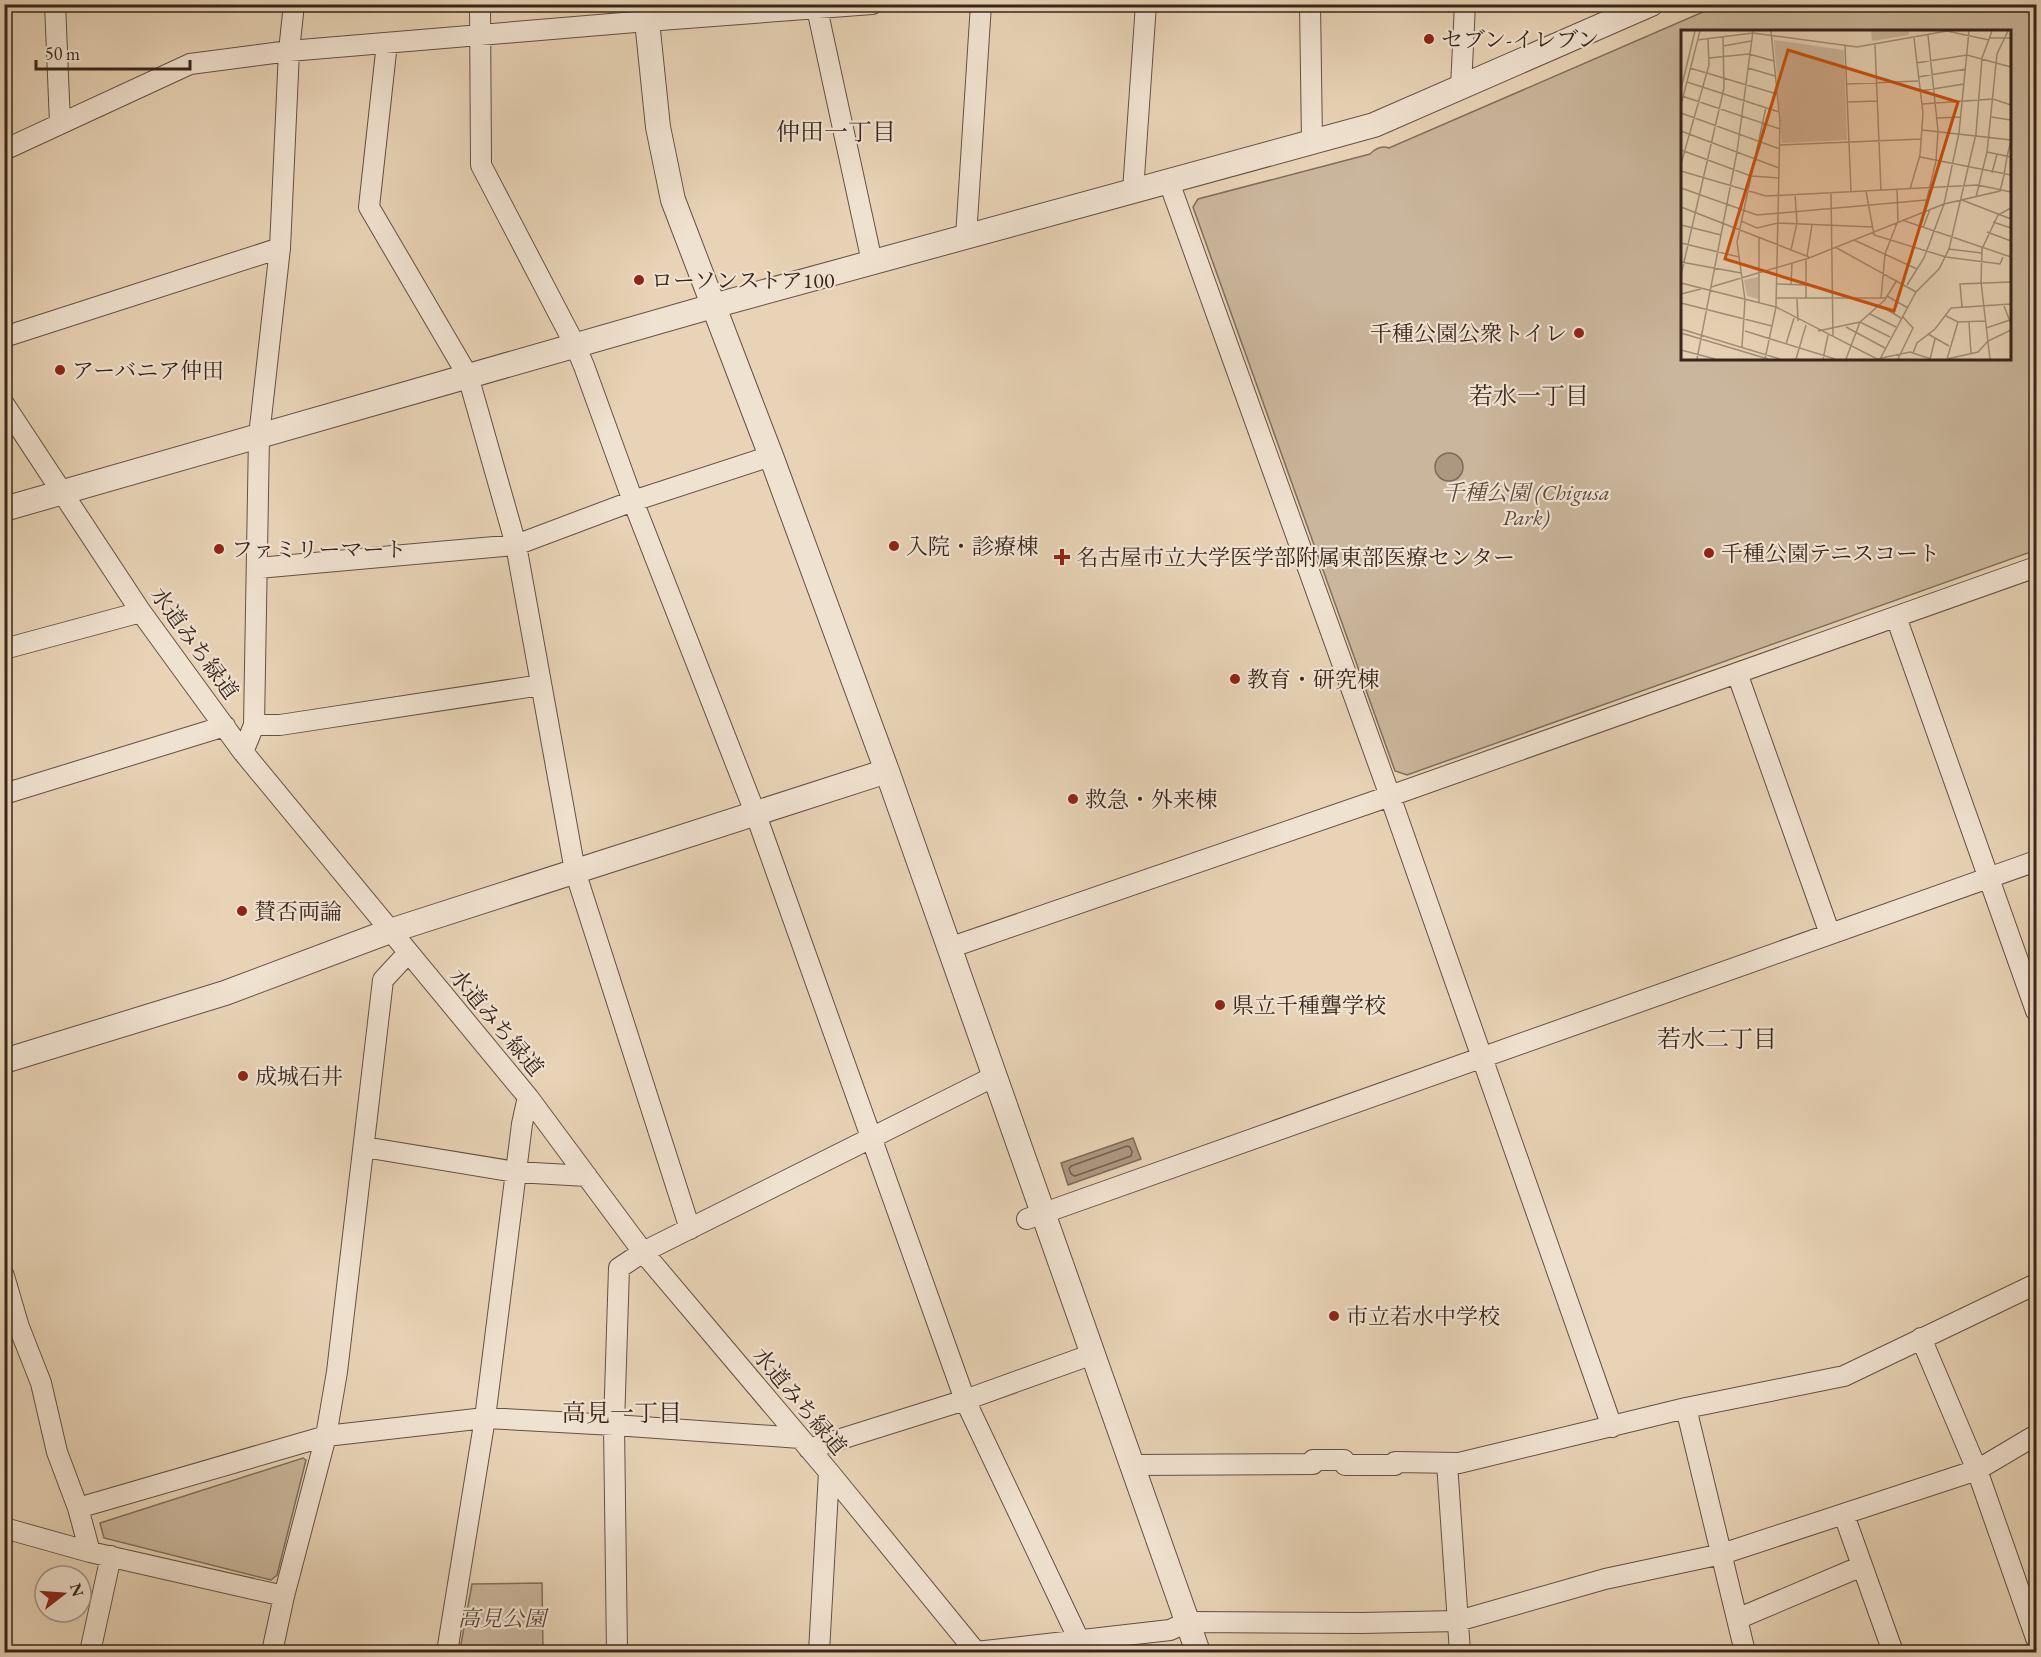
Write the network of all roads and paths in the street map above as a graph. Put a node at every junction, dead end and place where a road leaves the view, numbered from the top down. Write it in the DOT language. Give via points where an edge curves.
graph roads {
  1 [pos="55,4"];
  2 [pos="294,4"];
  3 [pos="480,4"];
  4 [pos="872,4"];
  5 [pos="981,4"];
  6 [pos="1146,4"];
  7 [pos="1310,4"];
  8 [pos="1465,4"];
  9 [pos="1651,4"];
  10 [pos="816,7"];
  11 [pos="1620,12"];
  12 [pos="647,13"];
  13 [pos="480,36"];
  14 [pos="387,43"];
  15 [pos="289,51"];
  16 [pos="1461,87"];
  17 [pos="60,123"];
  18 [pos="1312,142"];
  19 [pos="4,150"];
  20 [pos="1169,182"];
  21 [pos="1133,191"];
  22 [pos="966,237"];
  23 [pos="280,248"];
  24 [pos="872,262"];
  25 [pos="713,306"];
  26 [pos="4,337"];
  27 [pos="575,345"];
  28 [pos="468,376"];
  29 [pos="4,404"];
  30 [pos="259,436"];
  31 [pos="771,456"];
  32 [pos="62,492"];
  33 [pos="633,501"];
  34 [pos="4,508"];
  35 [pos="516,545"];
  36 [pos="2037,567"];
  37 [pos="258,568"];
  38 [pos="141,612"];
  39 [pos="1896,617"];
  40 [pos="4,649"];
  41 [pos="1737,673"];
  42 [pos="541,686"];
  43 [pos="254,725"];
  44 [pos="225,726"];
  45 [pos="243,752"];
  46 [pos="887,771"];
  47 [pos="4,794"];
  48 [pos="1390,796"];
  49 [pos="756,814"];
  50 [pos="2037,861"];
  51 [pos="575,871"];
  52 [pos="1990,879"];
  53 [pos="390,931"];
  54 [pos="1830,934"];
  55 [pos="949,948"];
  56 [pos="408,953"];
  57 [pos="2037,1011"];
  58 [pos="1481,1057"];
  59 [pos="4,1061"];
  60 [pos="995,1077"];
  61 [pos="528,1097"];
  62 [pos="871,1140"];
  63 [pos="364,1147"];
  64 [pos="516,1172"];
  65 [pos="587,1176"];
  66 [pos="1036,1216"];
  67 [pos="690,1229"];
  68 [pos="643,1252"];
  69 [pos="4,1276"];
  70 [pos="2036,1287"];
  71 [pos="1921,1338"];
  72 [pos="1093,1354"];
  73 [pos="965,1400"];
  74 [pos="1686,1408"];
  75 [pos="485,1418"];
  76 [pos="614,1425"];
  77 [pos="1611,1427"];
  78 [pos="2037,1435"];
  79 [pos="326,1436"];
  80 [pos="805,1444"];
  81 [pos="1447,1462"];
  82 [pos="1131,1465"];
  83 [pos="1977,1470"];
  84 [pos="829,1472"];
  85 [pos="78,1508"];
  86 [pos="1844,1515"];
  87 [pos="6,1533"];
  88 [pos="90,1552"];
  89 [pos="1722,1554"];
  90 [pos="111,1556"];
  91 [pos="1862,1566"];
  92 [pos="284,1596"];
  93 [pos="1737,1619"];
  94 [pos="1458,1621"];
  95 [pos="1187,1622"];
  96 [pos="2037,1638"];
  97 [pos="1079,1640"];
  98 [pos="976,1652"];
  99 [pos="90,1653"];
  100 [pos="272,1653"];
  101 [pos="447,1653"];
  102 [pos="617,1653"];
  103 [pos="819,1653"];
  104 [pos="1198,1653"];
  105 [pos="1460,1653"];
  106 [pos="1745,1653"];
  107 [pos="1893,1653"];
  1 -- 17 [label="street"];
  2 -- 15 [label="street"];
  3 -- 13 [label="street"];
  4 -- 10 [label="street"];
  5 -- 22 [label="street"];
  6 -- 21 [label="street"];
  7 -- 18 [label="street"];
  8 -- 16 [label="street"];
  9 -- 11 [label="street"];
  10 -- 12 [label="street"];
  10 -- 24 [label="street"];
  11 -- 16 [label="street"];
  12 -- 13 [label="street"];
  12 -- 25 [label="street" via="658,127 673,200"];
  13 -- 14 [label="street"];
  13 -- 27 [label="street" via="482,165"];
  14 -- 15 [label="street"];
  14 -- 28 [label="street" via="369,207"];
  15 -- 17 [label="street" via="190,63"];
  15 -- 23 [label="street"];
  16 -- 18 [label="street" via="1374,125"];
  17 -- 19 [label="street"];
  18 -- 20 [label="street"];
  20 -- 21 [label="street"];
  20 -- 48 [label="street"];
  21 -- 22 [label="street"];
  22 -- 24 [label="street"];
  23 -- 26 [label="street"];
  23 -- 30 [label="street"];
  24 -- 25 [label="street"];
  25 -- 27 [label="street"];
  25 -- 31 [label="street"];
  27 -- 28 [label="street"];
  27 -- 33 [label="street"];
  28 -- 30 [label="street"];
  28 -- 35 [label="street"];
  29 -- 32 [label="street, 水道みち緑道"];
  30 -- 32 [label="street"];
  30 -- 37 [label="street"];
  31 -- 33 [label="street"];
  31 -- 46 [label="street"];
  32 -- 34 [label="street"];
  32 -- 38 [label="street, 水道みち緑道"];
  33 -- 35 [label="street"];
  33 -- 49 [label="street"];
  35 -- 37 [label="street"];
  35 -- 42 [label="street"];
  36 -- 39 [label="street"];
  37 -- 43 [label="street"];
  38 -- 40 [label="street"];
  38 -- 44 [label="street, 水道みち緑道"];
  39 -- 41 [label="street"];
  39 -- 52 [label="street"];
  41 -- 48 [label="street"];
  41 -- 54 [label="street"];
  42 -- 43 [label="street"];
  42 -- 51 [label="street"];
  43 -- 45 [label="street"];
  44 -- 45 [label="street, 水道みち緑道"];
  44 -- 47 [label="street"];
  45 -- 53 [label="street, 水道みち緑道"];
  46 -- 49 [label="street"];
  46 -- 55 [label="street"];
  48 -- 55 [label="street"];
  48 -- 58 [label="street"];
  49 -- 51 [label="street"];
  49 -- 62 [label="street"];
  50 -- 52 [label="street"];
  51 -- 53 [label="street"];
  51 -- 67 [label="street"];
  52 -- 54 [label="street"];
  52 -- 57 [label="street"];
  53 -- 56 [label="street, 水道みち緑道"];
  53 -- 59 [label="street" via="225,993"];
  54 -- 58 [label="street"];
  55 -- 60 [label="street"];
  56 -- 61 [label="street, 水道みち緑道"];
  56 -- 63 [label="street" via="383,980"];
  58 -- 66 [label="street"];
  58 -- 77 [label="street"];
  60 -- 62 [label="street"];
  60 -- 66 [label="street"];
  61 -- 64 [label="street"];
  61 -- 65 [label="street, 水道みち緑道"];
  62 -- 67 [label="street"];
  62 -- 73 [label="street"];
  63 -- 64 [label="street"];
  63 -- 79 [label="street"];
  64 -- 65 [label="street"];
  64 -- 75 [label="street"];
  65 -- 68 [label="street, 水道みち緑道"];
  66 -- 72 [label="street"];
  67 -- 68 [label="street"];
  68 -- 76 [label="street" via="619,1268"];
  68 -- 80 [label="street, 水道みち緑道"];
  69 -- 85 [label="street"];
  70 -- 71 [label="street"];
  71 -- 74 [label="street" via="1844,1376"];
  71 -- 83 [label="street"];
  72 -- 73 [label="street"];
  72 -- 82 [label="street"];
  73 -- 80 [label="street"];
  73 -- 97 [label="street"];
  74 -- 77 [label="street"];
  74 -- 89 [label="street"];
  75 -- 76 [label="street"];
  75 -- 79 [label="street"];
  75 -- 101 [label="street"];
  76 -- 80 [label="street"];
  76 -- 102 [label="street"];
  77 -- 81 [label="street" via="1459,1463"];
  78 -- 83 [label="street"];
  79 -- 85 [label="street"];
  79 -- 92 [label="street"];
  80 -- 84 [label="street, 水道みち緑道"];
  81 -- 82 [label="street" via="1345,1465 1344,1460 1313,1460 1312,1464"];
  81 -- 94 [label="street"];
  82 -- 95 [label="street"];
  83 -- 86 [label="street"];
  83 -- 96 [label="street"];
  84 -- 98 [label="street, 水道みち緑道"];
  84 -- 103 [label="street"];
  85 -- 88 [label="street"];
  86 -- 89 [label="street"];
  86 -- 91 [label="street"];
  87 -- 88 [label="street"];
  88 -- 90 [label="street"];
  89 -- 93 [label="street"];
  89 -- 94 [label="street" via="1605,1579"];
  90 -- 92 [label="street"];
  90 -- 99 [label="street"];
  91 -- 93 [label="street"];
  91 -- 107 [label="street"];
  92 -- 100 [label="street"];
  93 -- 106 [label="street"];
  94 -- 95 [label="street"];
  94 -- 105 [label="street"];
  95 -- 97 [label="street" via="1170,1630"];
  95 -- 104 [label="street"];
  97 -- 98 [label="street"];
}
